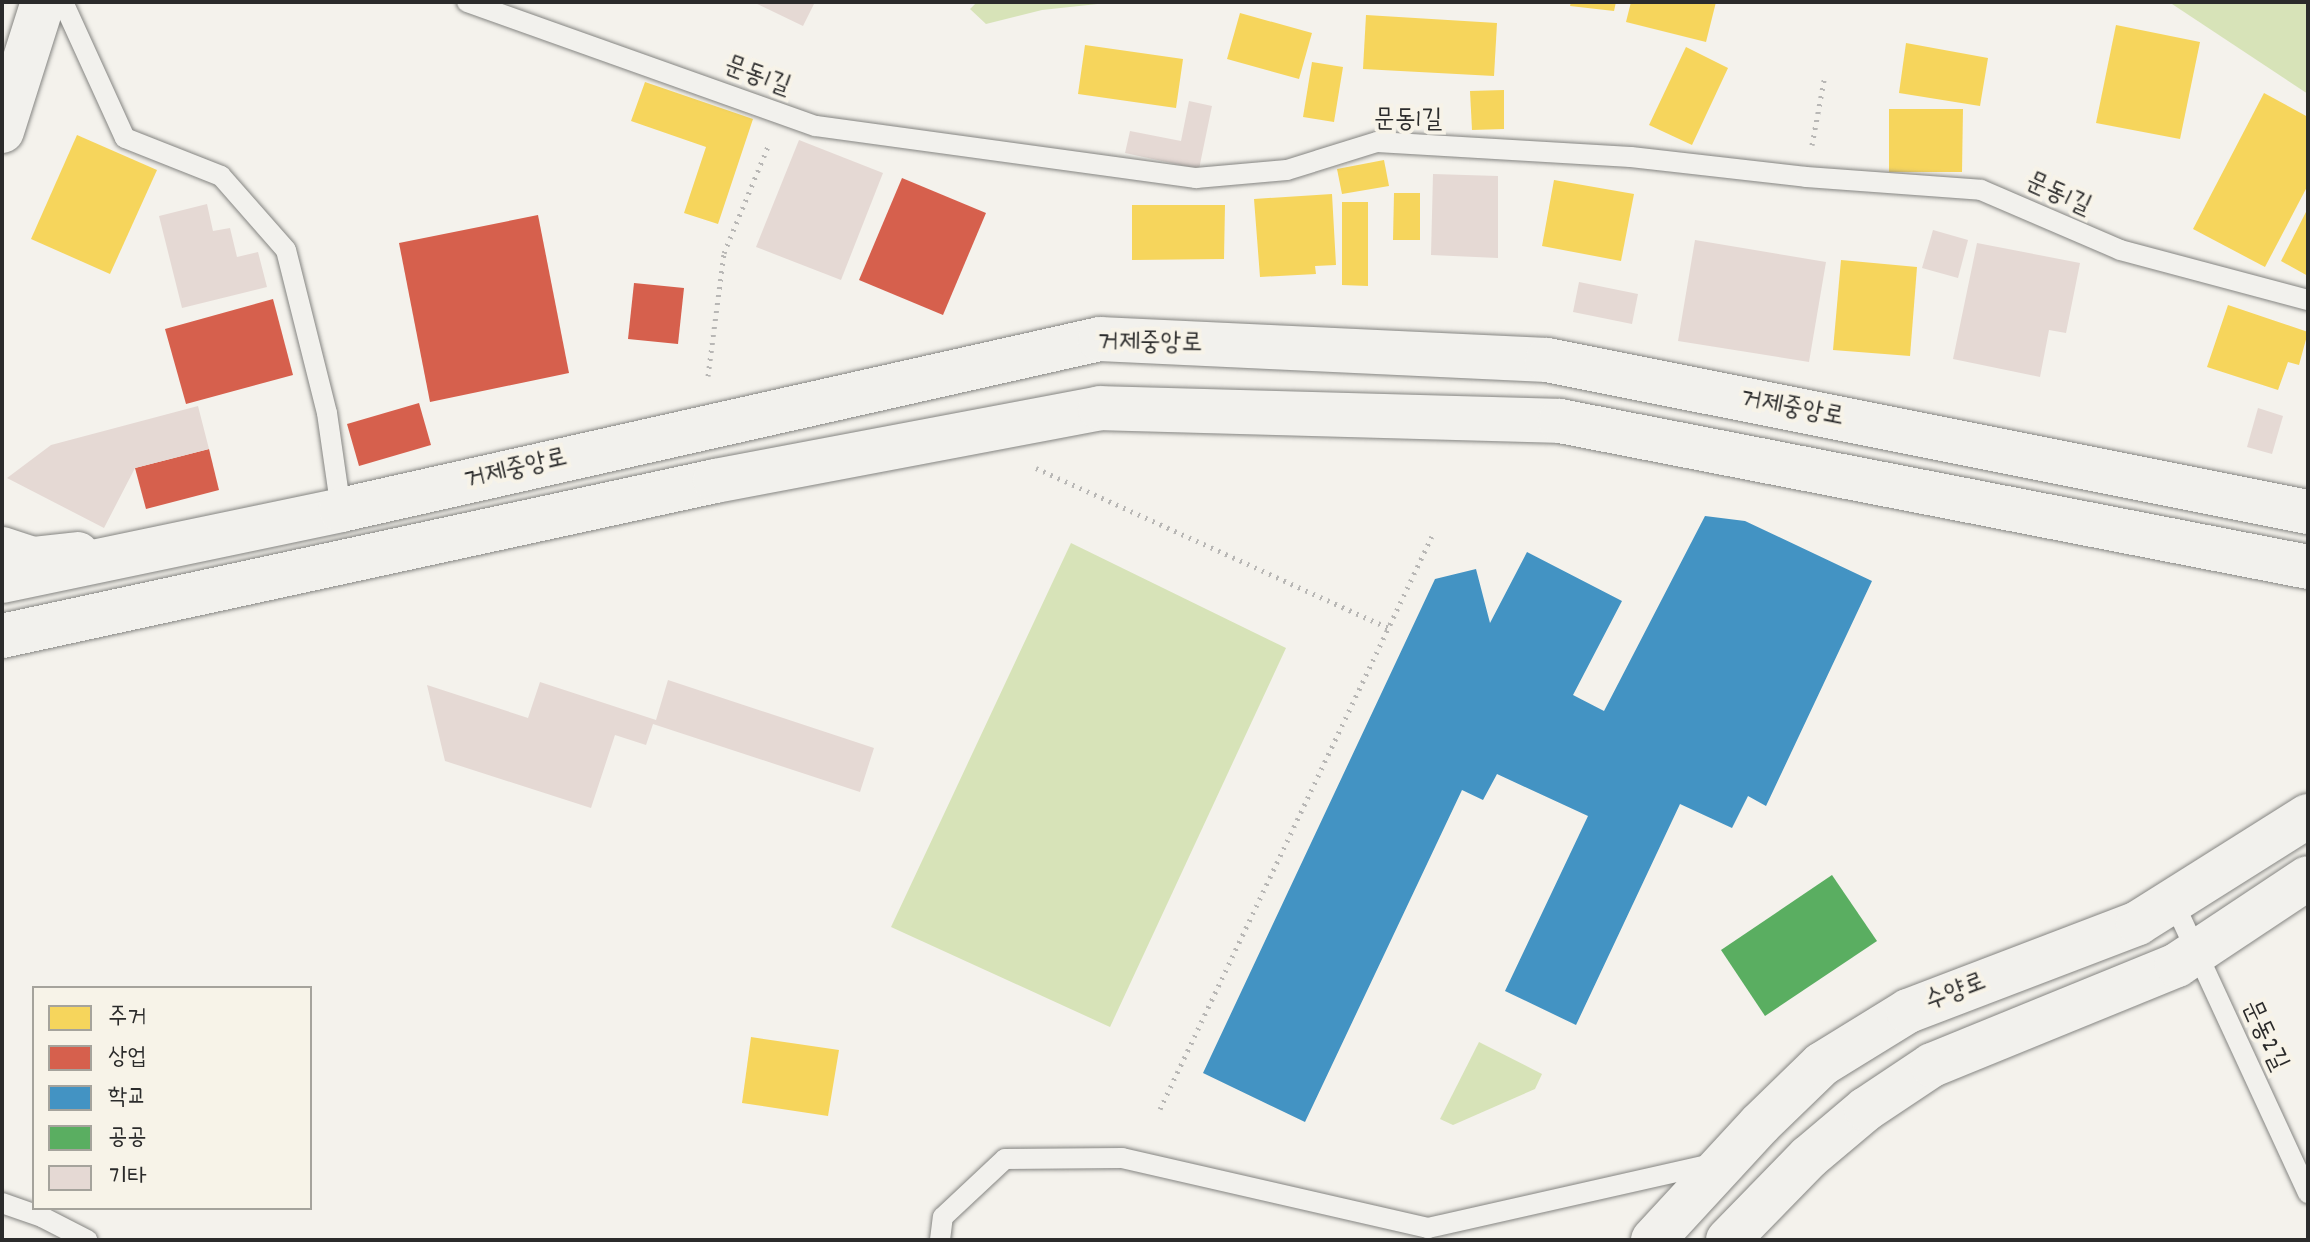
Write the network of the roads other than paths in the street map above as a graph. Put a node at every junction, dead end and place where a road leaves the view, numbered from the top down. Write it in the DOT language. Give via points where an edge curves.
graph roads {
  1 [pos="43,2"];
  2 [pos="63,2"];
  3 [pos="467,2"];
  4 [pos="2,131"];
  5 [pos="2308,300"];
  6 [pos="341,510"];
  7 [pos="2308,512"];
  8 [pos="2,549"];
  9 [pos="142,552"];
  10 [pos="2308,567"];
  11 [pos="2,581"];
  12 [pos="2,636"];
  13 [pos="2308,816"];
  14 [pos="2308,878"];
  15 [pos="2173,901"];
  16 [pos="2197,953"];
  17 [pos="1725,1161"];
  18 [pos="2308,1193"];
  19 [pos="2,1203"];
  20 [pos="87,1240"];
  21 [pos="940,1240"];
  22 [pos="1653,1240"];
  23 [pos="1728,1240"];
  1 -- 4 [label="main road"];
  2 -- 6 [label="lane" via="125,138 221,176 286,250 327,413"];
  3 -- 5 [label="lane, 문동1길" via="816,126 1196,178 1287,170 1377,142 1631,157 1981,190 2120,250"];
  6 -- 7 [label="main road, 거제중앙로" via="1100,339 1547,360"];
  6 -- 9 [label="main road, 거제중앙로"];
  8 -- 9 [label="main road" via="32,559 108,548"];
  9 -- 11 [label="main road, 거제중앙로"];
  10 -- 12 [label="main road, 거제중앙로" via="1560,421 1100,408 715,481"];
  13 -- 15 [label="main road, 수양로"];
  14 -- 16 [label="main road"];
  15 -- 16 [label="lane, 문동2길"];
  15 -- 17 [label="main road, 수양로" via="2138,923 1908,1011 1822,1064"];
  16 -- 18 [label="lane, 문동2길"];
  16 -- 23 [label="main road" via="1932,1065 1866,1109 1809,1157"];
  17 -- 21 [label="lane" via="1428,1228 1122,1158 1005,1159 943,1217"];
  17 -- 22 [label="main road, 수양로"];
  19 -- 20 [label="lane"];
}
